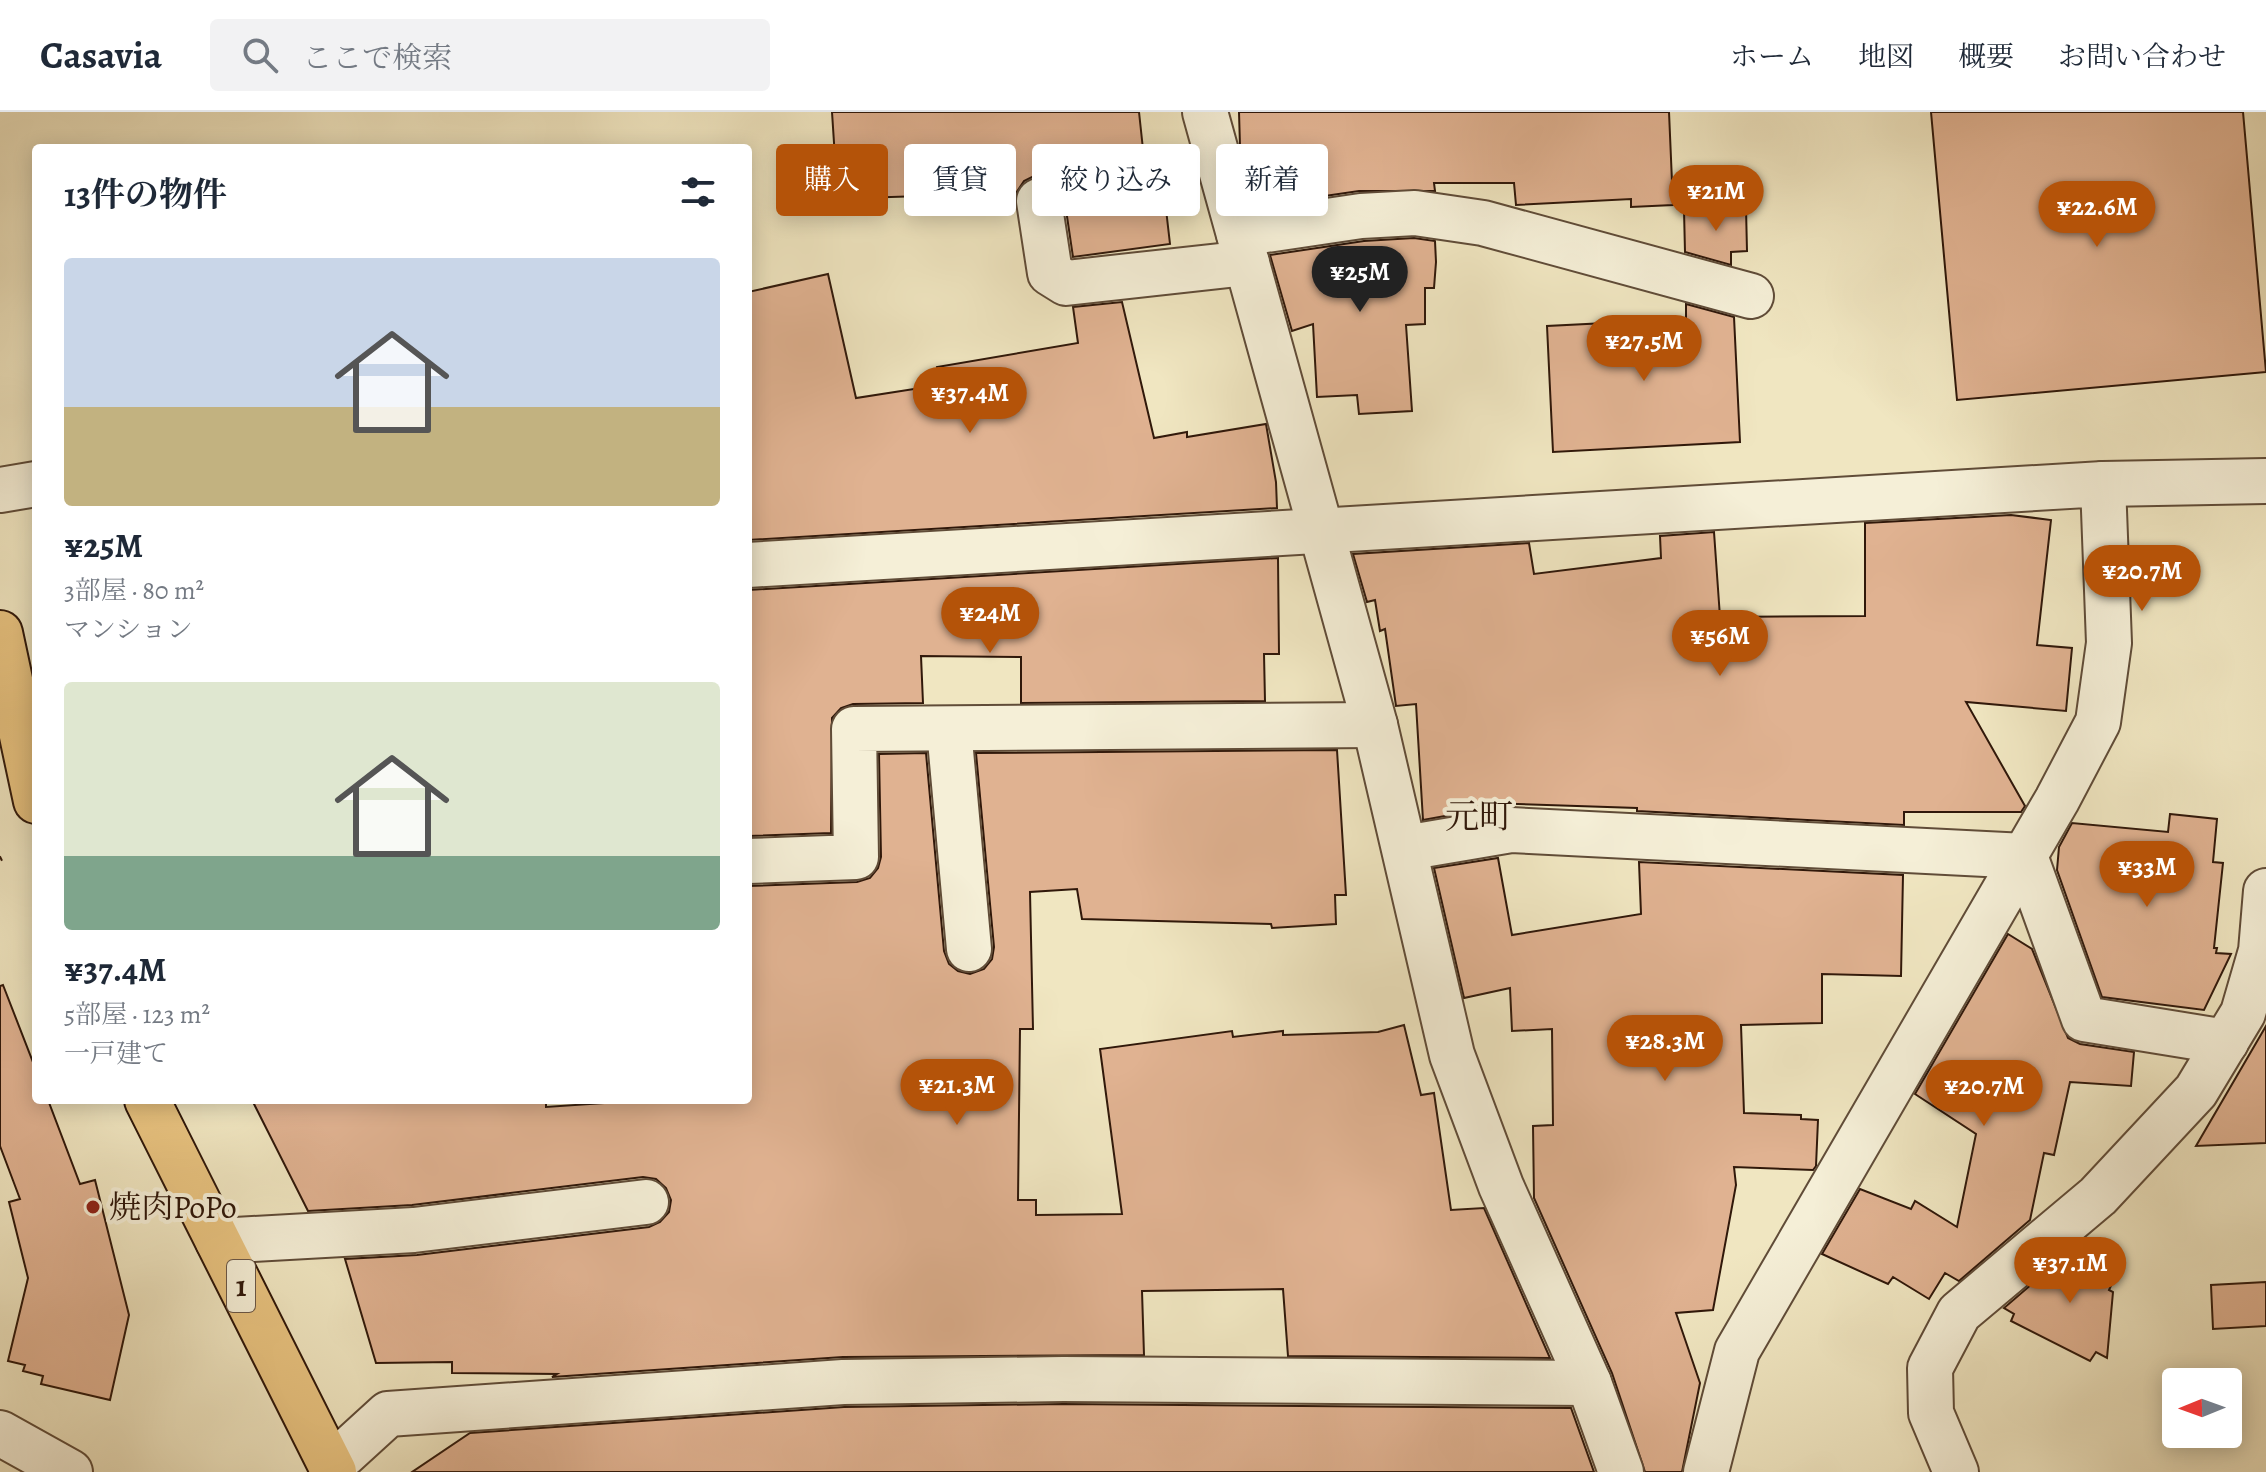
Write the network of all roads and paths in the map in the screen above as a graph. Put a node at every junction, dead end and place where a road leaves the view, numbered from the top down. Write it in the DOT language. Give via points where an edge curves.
graph roads {
  1 [pos="1205,112"];
  2 [pos="1041,216"];
  3 [pos="1243,249"];
  4 [pos="1751,296"];
  5 [pos="2266,481"];
  6 [pos="2103,484"];
  7 [pos="32,485"];
  8 [pos="0,490"];
  9 [pos="1320,529"];
  10 [pos="752,565"];
  11 [pos="0,633"];
  12 [pos="1375,725"];
  13 [pos="949,729"];
  14 [pos="32,782"];
  15 [pos="1405,848"];
  16 [pos="2025,856"];
  17 [pos="752,861"];
  18 [pos="2266,891"];
  19 [pos="969,949"];
  20 [pos="2245,1023"];
  21 [pos="149,1104"];
  22 [pos="646,1202"];
  23 [pos="218,1241"];
  24 [pos="1589,1383"];
  25 [pos="0,1433"];
  26 [pos="332,1469"];
  27 [pos="70,1472"];
  28 [pos="1621,1472"];
  29 [pos="1706,1472"];
  30 [pos="1956,1472"];
  1 -- 3 [label="street"];
  2 -- 3 [label="street" via="1050,273 1066,283"];
  3 -- 4 [label="street" via="1361,216 1415,213 1483,223"];
  3 -- 9 [label="street"];
  5 -- 6 [label="street"];
  6 -- 9 [label="street"];
  6 -- 16 [label="street" via="2109,643 2098,722"];
  7 -- 8 [label="street"];
  9 -- 10 [label="street"];
  9 -- 12 [label="street"];
  11 -- 14 [label="highway"];
  12 -- 13 [label="street"];
  12 -- 15 [label="street"];
  13 -- 17 [label="street" via="854,729 856,857"];
  13 -- 19 [label="street"];
  15 -- 16 [label="street" via="1511,830"];
  15 -- 24 [label="street" via="1452,1055 1501,1186"];
  16 -- 20 [label="street" via="2084,1019"];
  16 -- 29 [label="street" via="1737,1351"];
  18 -- 20 [label="street" via="2261,951"];
  20 -- 30 [label="street" via="2196,1091 2098,1196 1959,1313 1930,1368 1931,1413"];
  21 -- 23 [label="highway, 1"];
  22 -- 23 [label="street" via="414,1230"];
  23 -- 26 [label="highway, 1"];
  24 -- 26 [label="street" via="843,1382 388,1414"];
  24 -- 28 [label="street"];
  25 -- 27 [label="street"];
}
